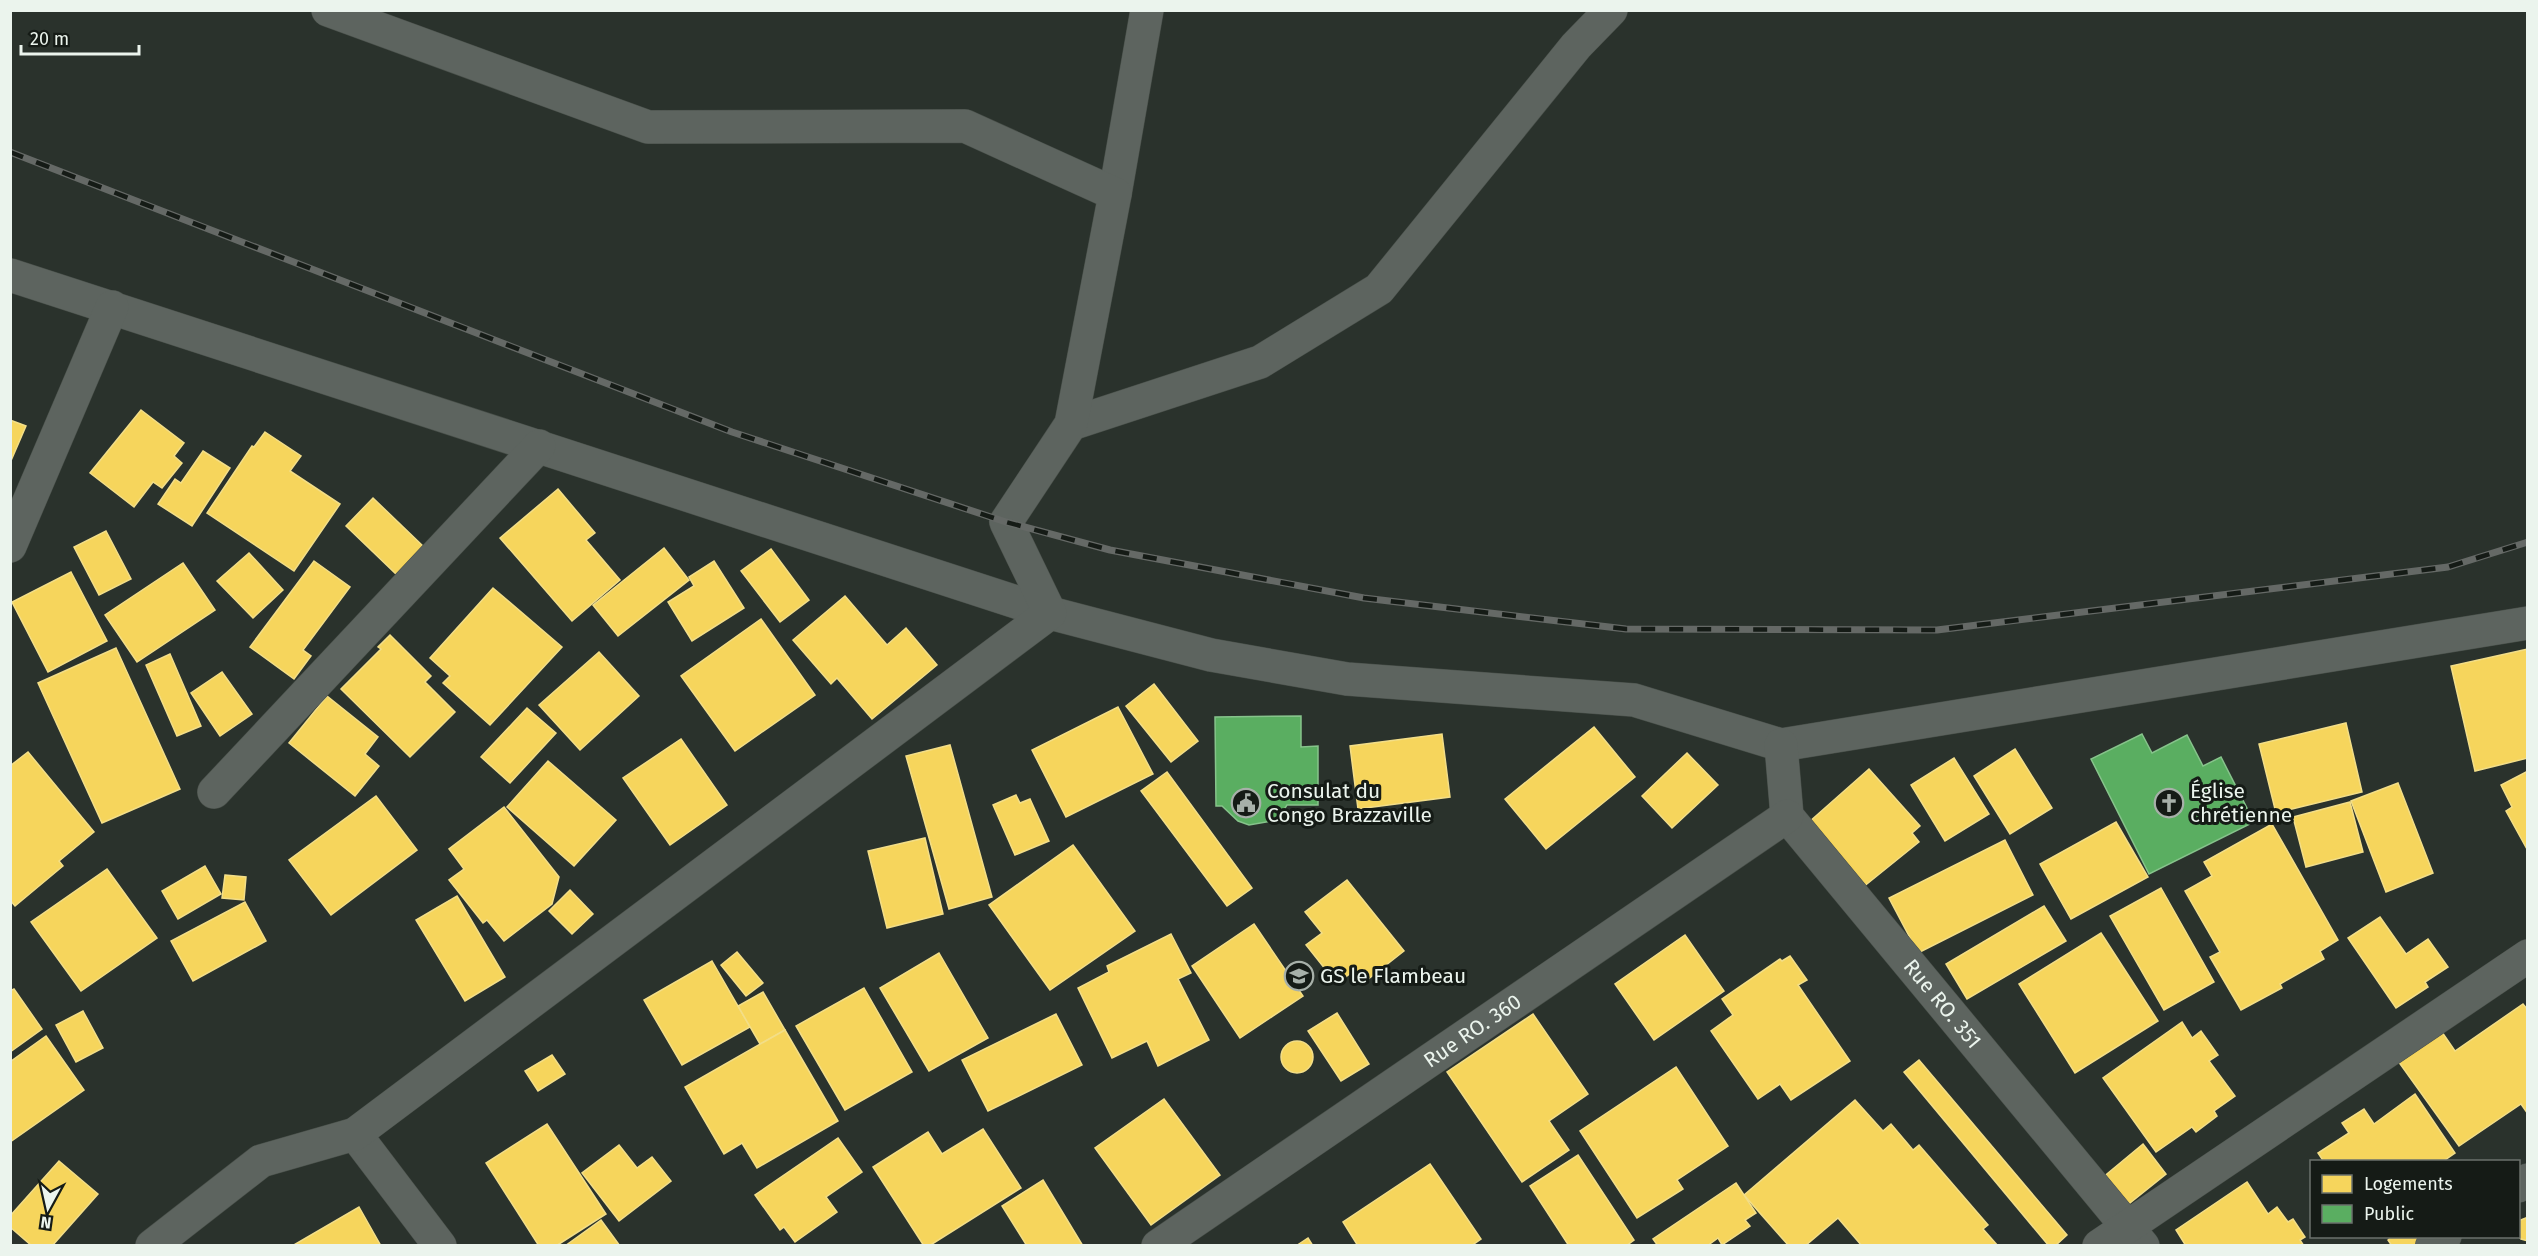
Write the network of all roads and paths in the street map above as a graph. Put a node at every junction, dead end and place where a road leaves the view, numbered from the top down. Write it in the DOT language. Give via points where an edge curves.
graph roads {
  1 [pos="328,10"];
  2 [pos="1147,10"];
  3 [pos="1611,10"];
  4 [pos="1115,194"];
  5 [pos="10,275"];
  6 [pos="112,307"];
  7 [pos="1071,424"];
  8 [pos="539,446"];
  9 [pos="10,546"];
  10 [pos="1050,613"];
  11 [pos="2528,623"];
  12 [pos="1781,746"];
  13 [pos="214,792"];
  14 [pos="1786,816"];
  15 [pos="2528,956"];
  16 [pos="355,1134"];
  17 [pos="2134,1236"];
  18 [pos="152,1245"];
  19 [pos="440,1245"];
  20 [pos="1158,1245"];
  21 [pos="2099,1245"];
  1 -- 4 [label="street" via="648,127 965,126"];
  2 -- 4 [label="street"];
  3 -- 7 [label="street" via="1576,46 1379,289 1260,362"];
  4 -- 7 [label="street"];
  5 -- 6 [label="street"];
  6 -- 8 [label="street"];
  6 -- 9 [label="street"];
  7 -- 10 [label="street" via="1006,522"];
  8 -- 10 [label="street"];
  8 -- 13 [label="street"];
  10 -- 12 [label="street" via="1211,655 1347,679 1634,700"];
  10 -- 16 [label="street"];
  11 -- 12 [label="street"];
  12 -- 14 [label="street"];
  14 -- 17 [label="street, Rue RO. 351"];
  14 -- 20 [label="street, Rue RO. 360"];
  15 -- 17 [label="street"];
  16 -- 18 [label="street" via="261,1161"];
  16 -- 19 [label="street"];
  17 -- 21 [label="street"];
}
